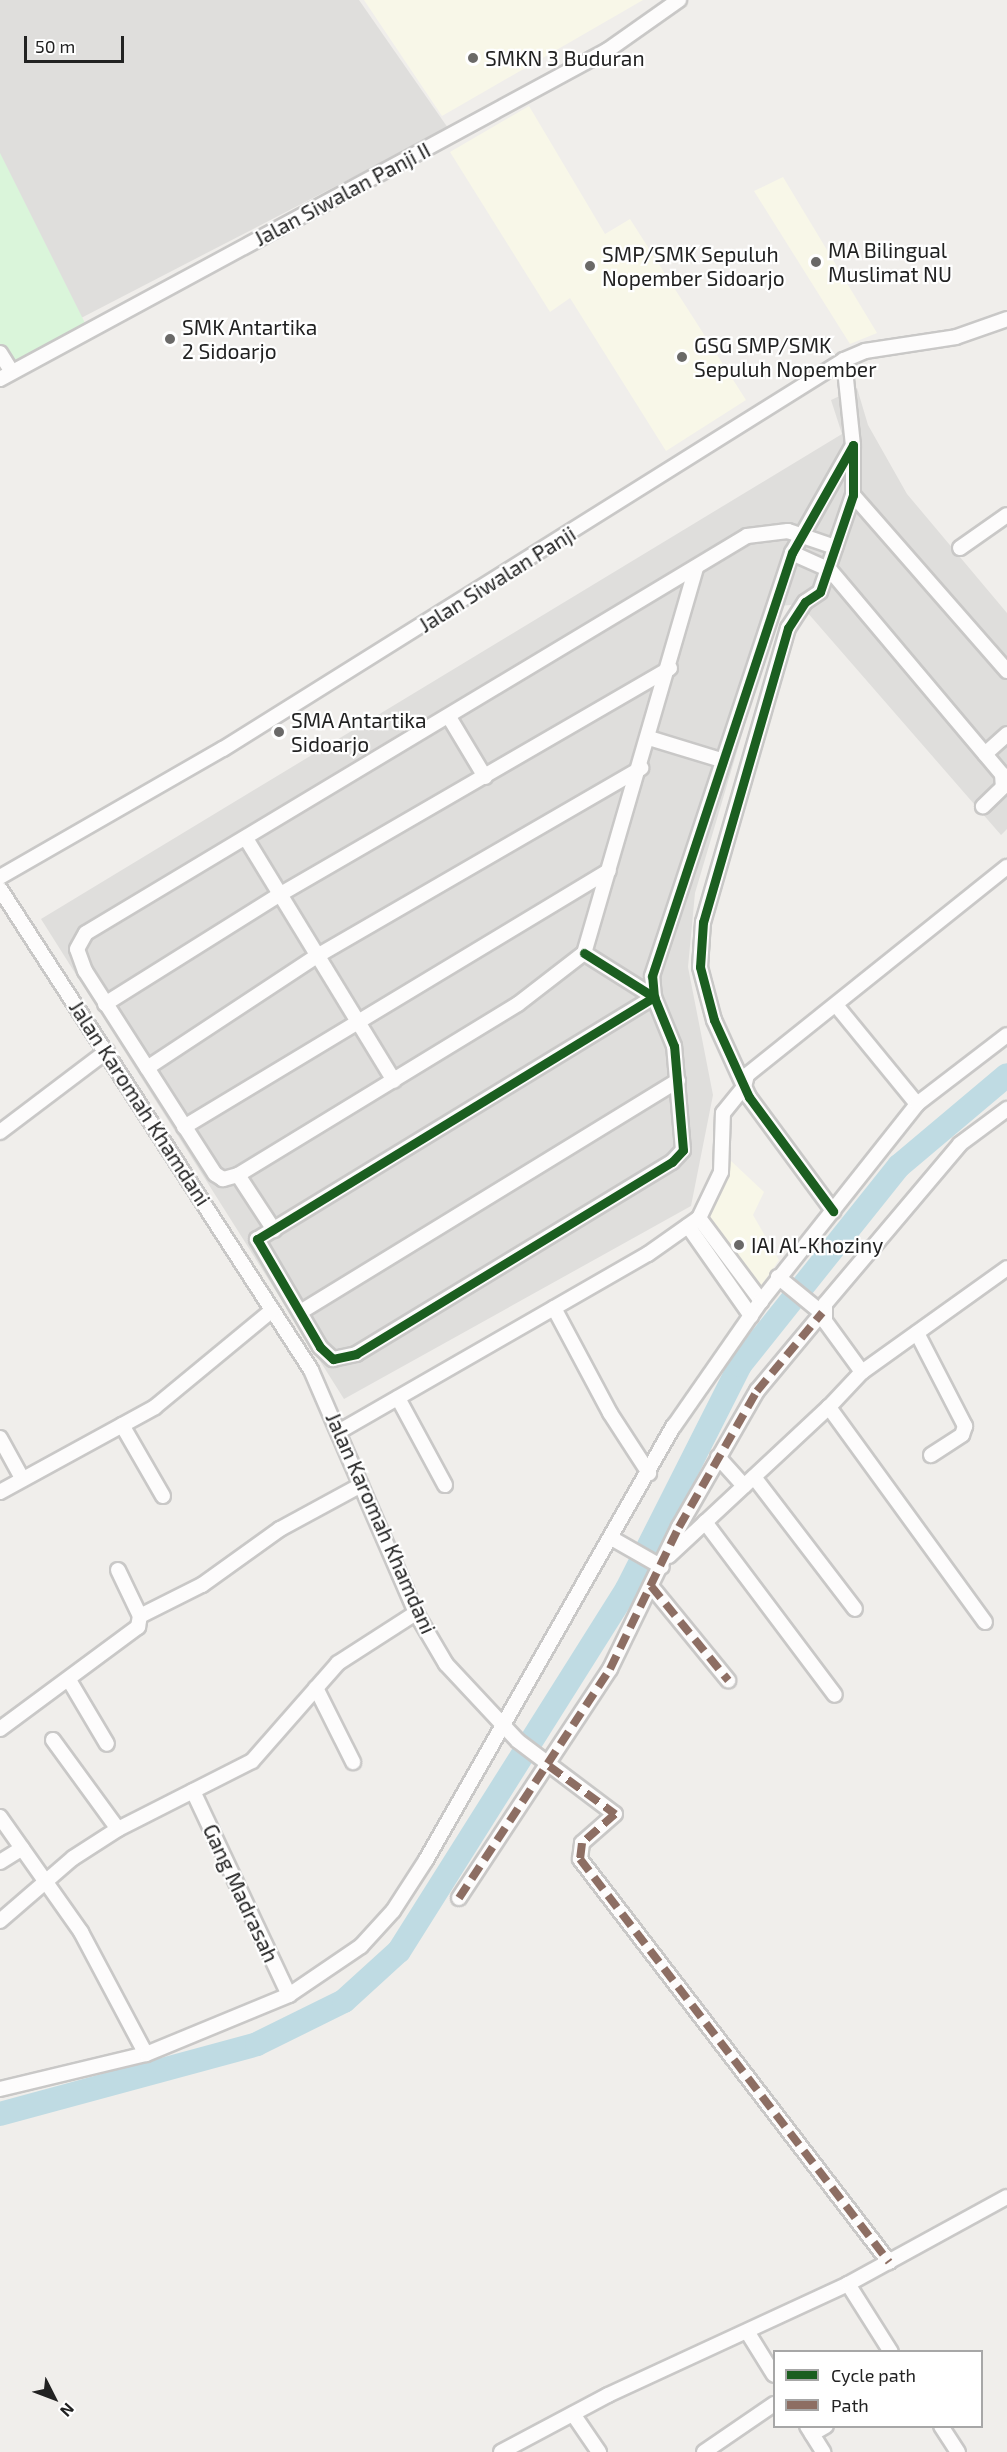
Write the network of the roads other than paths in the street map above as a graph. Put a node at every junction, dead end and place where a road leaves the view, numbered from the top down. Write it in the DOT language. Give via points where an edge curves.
graph roads {
  1 [pos="679,0"];
  2 [pos="1007,319"];
  3 [pos="0,353"];
  4 [pos="844,360"];
  5 [pos="6,375"];
  6 [pos="853,445"];
  7 [pos="853,495"];
  8 [pos="1007,515"];
  9 [pos="804,535"];
  10 [pos="835,547"];
  11 [pos="960,548"];
  12 [pos="792,553"];
  13 [pos="696,568"];
  14 [pos="830,570"];
  15 [pos="670,668"];
  16 [pos="1007,671"];
  17 [pos="449,717"];
  18 [pos="1007,734"];
  19 [pos="649,738"];
  20 [pos="985,754"];
  21 [pos="721,760"];
  22 [pos="640,768"];
  23 [pos="485,777"];
  24 [pos="983,806"];
  25 [pos="247,840"];
  26 [pos="1007,867"];
  27 [pos="609,871"];
  28 [pos="0,877"];
  29 [pos="0,889"];
  30 [pos="279,895"];
  31 [pos="584,953"];
  32 [pos="317,956"];
  33 [pos="654,997"];
  34 [pos="105,1004"];
  35 [pos="836,1005"];
  36 [pos="358,1022"];
  37 [pos="1007,1035"];
  38 [pos="107,1051"];
  39 [pos="147,1068"];
  40 [pos="394,1081"];
  41 [pos="678,1081"];
  42 [pos="744,1087"];
  43 [pos="917,1104"];
  44 [pos="1007,1109"];
  45 [pos="184,1127"];
  46 [pos="0,1132"];
  47 [pos="238,1175"];
  48 [pos="832,1211"];
  49 [pos="694,1222"];
  50 [pos="274,1230"];
  51 [pos="257,1239"];
  52 [pos="235,1251"];
  53 [pos="1007,1268"];
  54 [pos="783,1281"];
  55 [pos="761,1301"];
  56 [pos="554,1308"];
  57 [pos="818,1309"];
  58 [pos="271,1311"];
  59 [pos="302,1311"];
  60 [pos="751,1316"];
  61 [pos="917,1333"];
  62 [pos="862,1372"];
  63 [pos="398,1398"];
  64 [pos="829,1407"];
  65 [pos="122,1425"];
  66 [pos="340,1431"];
  67 [pos="0,1438"];
  68 [pos="932,1455"];
  69 [pos="718,1457"];
  70 [pos="649,1473"];
  71 [pos="22,1478"];
  72 [pos="749,1482"];
  73 [pos="361,1485"];
  74 [pos="445,1485"];
  75 [pos="0,1492"];
  76 [pos="163,1496"];
  77 [pos="705,1522"];
  78 [pos="614,1539"];
  79 [pos="660,1562"];
  80 [pos="118,1570"];
  81 [pos="651,1586"];
  82 [pos="855,1609"];
  83 [pos="416,1613"];
  84 [pos="140,1616"];
  85 [pos="985,1622"];
  86 [pos="69,1680"];
  87 [pos="728,1680"];
  88 [pos="316,1688"];
  89 [pos="835,1695"];
  90 [pos="502,1726"];
  91 [pos="0,1729"];
  92 [pos="53,1740"];
  93 [pos="107,1744"];
  94 [pos="354,1762"];
  95 [pos="544,1762"];
  96 [pos="193,1791"];
  97 [pos="0,1817"];
  98 [pos="118,1829"];
  99 [pos="22,1848"];
  100 [pos="0,1863"];
  101 [pos="48,1881"];
  102 [pos="459,1898"];
  103 [pos="0,1921"];
  104 [pos="289,1995"];
  105 [pos="146,2054"];
  106 [pos="0,2089"];
  107 [pos="1007,2197"];
  108 [pos="889,2262"];
  109 [pos="848,2284"];
  110 [pos="748,2333"];
  111 [pos="890,2350"];
  112 [pos="773,2372"];
  113 [pos="773,2405"];
  114 [pos="573,2414"];
  115 [pos="942,2428"];
  116 [pos="809,2430"];
  117 [pos="501,2452"];
  118 [pos="599,2452"];
  119 [pos="704,2452"];
  120 [pos="823,2452"];
  121 [pos="958,2452"];
  1 -- 5 [label="street, Jalan Siwalan Panji II" via="608,50"];
  2 -- 4 [label="street, Jalan Siwalan Panji" via="956,337 865,351"];
  3 -- 5 [label="street"];
  4 -- 6 [label="street"];
  4 -- 28 [label="street, Jalan Siwalan Panji" via="223,749"];
  6 -- 7 [label="street"];
  6 -- 9 [label="street"];
  7 -- 10 [label="street"];
  7 -- 16 [label="street"];
  8 -- 11 [label="street"];
  9 -- 10 [label="street"];
  9 -- 12 [label="street"];
  9 -- 13 [label="street" via="757,532"];
  10 -- 14 [label="street"];
  12 -- 14 [label="street"];
  12 -- 21 [label="street"];
  13 -- 15 [label="street"];
  13 -- 17 [label="street"];
  14 -- 20 [label="street"];
  14 -- 42 [label="street" via="820,591 805,602 788,628 703,922 699,967 704,989"];
  15 -- 19 [label="street"];
  15 -- 23 [label="street"];
  17 -- 23 [label="street"];
  17 -- 25 [label="street"];
  18 -- 20 [label="street"];
  19 -- 21 [label="street"];
  19 -- 22 [label="street"];
  20 -- 24 [label="street" via="1005,782"];
  21 -- 33 [label="street" via="658,951"];
  22 -- 27 [label="street"];
  22 -- 32 [label="street"];
  23 -- 30 [label="street"];
  25 -- 30 [label="street"];
  25 -- 34 [label="street" via="86,933 79,942 79,958"];
  26 -- 35 [label="street"];
  27 -- 31 [label="street"];
  27 -- 36 [label="street"];
  29 -- 38 [label="street, Jalan Karomah Khamdani"];
  30 -- 32 [label="street"];
  30 -- 34 [label="street"];
  31 -- 33 [label="street"];
  31 -- 40 [label="street" via="559,977"];
  32 -- 36 [label="street"];
  32 -- 39 [label="street"];
  33 -- 41 [label="street" via="674,1046"];
  33 -- 50 [label="street"];
  34 -- 39 [label="street"];
  35 -- 42 [label="street" via="751,1070"];
  35 -- 43 [label="street"];
  36 -- 40 [label="street"];
  36 -- 45 [label="street"];
  37 -- 43 [label="street"];
  38 -- 46 [label="street"];
  38 -- 52 [label="street, Jalan Karomah Khamdani"];
  39 -- 45 [label="street"];
  40 -- 47 [label="street"];
  41 -- 59 [label="street"];
  41 -- 59 [label="street" via="686,1141 678,1157 662,1168 346,1359 326,1354"];
  42 -- 48 [label="street"];
  42 -- 49 [label="street" via="723,1113 721,1172"];
  43 -- 48 [label="street"];
  44 -- 57 [label="street" via="960,1144"];
  45 -- 47 [label="street" via="215,1174 223,1179"];
  47 -- 50 [label="street"];
  48 -- 54 [label="street"];
  49 -- 55 [label="street"];
  49 -- 56 [label="street"];
  49 -- 60 [label="street"];
  50 -- 51 [label="street"];
  51 -- 52 [label="street"];
  51 -- 59 [label="street"];
  52 -- 58 [label="street, Jalan Karomah Khamdani"];
  53 -- 61 [label="street"];
  54 -- 55 [label="street"];
  54 -- 57 [label="street"];
  55 -- 60 [label="street"];
  56 -- 63 [label="street"];
  56 -- 70 [label="street" via="610,1413"];
  57 -- 62 [label="street"];
  57 -- 69 [label="street" via="757,1391"];
  58 -- 65 [label="street" via="167,1398"];
  58 -- 66 [label="street, Jalan Karomah Khamdani" via="311,1370"];
  60 -- 70 [label="street" via="674,1426"];
  61 -- 62 [label="street"];
  61 -- 68 [label="street" via="965,1426 962,1435"];
  62 -- 64 [label="street"];
  63 -- 66 [label="street"];
  63 -- 74 [label="street"];
  64 -- 72 [label="street"];
  64 -- 85 [label="street"];
  65 -- 71 [label="street"];
  65 -- 76 [label="street"];
  66 -- 73 [label="street, Jalan Karomah Khamdani"];
  67 -- 71 [label="street"];
  69 -- 72 [label="street"];
  69 -- 79 [label="street"];
  70 -- 78 [label="street"];
  71 -- 75 [label="street"];
  72 -- 77 [label="street"];
  72 -- 82 [label="street"];
  73 -- 83 [label="street, Jalan Karomah Khamdani"];
  73 -- 84 [label="street" via="280,1529 202,1585"];
  77 -- 79 [label="street"];
  77 -- 89 [label="street"];
  78 -- 79 [label="street"];
  78 -- 90 [label="street"];
  79 -- 81 [label="street"];
  80 -- 84 [label="street"];
  81 -- 87 [label="street"];
  81 -- 95 [label="street" via="610,1669"];
  83 -- 88 [label="street" via="338,1663"];
  83 -- 90 [label="street, Jalan Karomah Khamdani" via="447,1664"];
  84 -- 86 [label="street" via="132,1634"];
  86 -- 91 [label="street"];
  86 -- 93 [label="street"];
  88 -- 94 [label="street"];
  88 -- 96 [label="street" via="268,1749"];
  90 -- 95 [label="street, Jalan Karomah Khamdani"];
  90 -- 104 [label="street" via="393,1911 361,1946"];
  92 -- 98 [label="street"];
  95 -- 102 [label="street"];
  95 -- 108 [label="street, Jalan Karomah Khamdani" via="615,1814 582,1843 580,1859"];
  96 -- 98 [label="street"];
  96 -- 104 [label="street, Gang Madrasah"];
  97 -- 99 [label="street"];
  98 -- 101 [label="street"];
  99 -- 100 [label="street"];
  99 -- 101 [label="street"];
  101 -- 103 [label="street"];
  101 -- 105 [label="street" via="107,1976"];
  104 -- 105 [label="street"];
  105 -- 106 [label="street"];
  107 -- 108 [label="street"];
  108 -- 109 [label="street"];
  109 -- 110 [label="street"];
  109 -- 111 [label="street"];
  110 -- 112 [label="street"];
  110 -- 114 [label="street"];
  113 -- 119 [label="street"];
  114 -- 117 [label="street"];
  114 -- 118 [label="street"];
  115 -- 121 [label="street"];
  116 -- 120 [label="street"];
}
